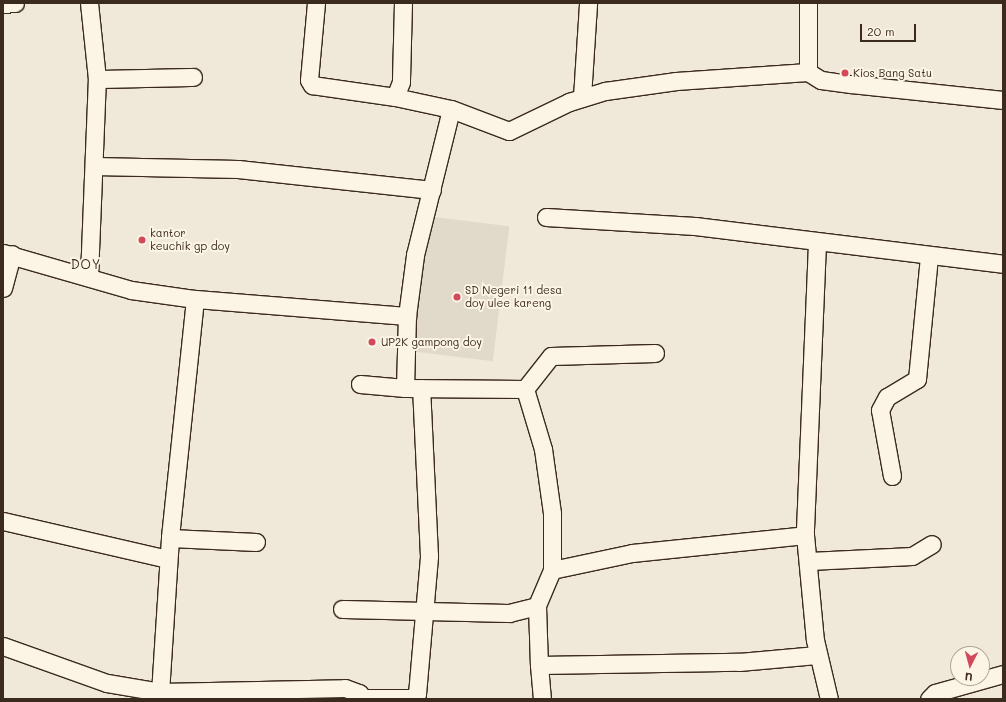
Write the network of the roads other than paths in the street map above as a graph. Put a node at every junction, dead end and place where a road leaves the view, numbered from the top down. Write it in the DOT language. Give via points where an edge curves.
graph roads {
  1 [pos="15,3"];
  2 [pos="89,3"];
  3 [pos="316,3"];
  4 [pos="403,3"];
  5 [pos="588,3"];
  6 [pos="808,3"];
  7 [pos="3,4"];
  8 [pos="808,72"];
  9 [pos="193,77"];
  10 [pos="97,79"];
  11 [pos="395,97"];
  12 [pos="582,97"];
  13 [pos="1003,100"];
  14 [pos="451,109"];
  15 [pos="94,166"];
  16 [pos="432,190"];
  17 [pos="546,217"];
  18 [pos="817,243"];
  19 [pos="8,253"];
  20 [pos="929,256"];
  21 [pos="1003,264"];
  22 [pos="89,276"];
  23 [pos="3,288"];
  24 [pos="194,299"];
  25 [pos="407,316"];
  26 [pos="655,353"];
  27 [pos="360,384"];
  28 [pos="413,388"];
  29 [pos="525,389"];
  30 [pos="892,476"];
  31 [pos="3,522"];
  32 [pos="805,535"];
  33 [pos="170,538"];
  34 [pos="256,542"];
  35 [pos="932,544"];
  36 [pos="168,559"];
  37 [pos="809,560"];
  38 [pos="552,570"];
  39 [pos="537,606"];
  40 [pos="342,609"];
  41 [pos="425,612"];
  42 [pos="3,646"];
  43 [pos="817,655"];
  44 [pos="539,665"];
  45 [pos="1003,674"];
  46 [pos="160,695"];
  47 [pos="364,698"];
  48 [pos="542,699"];
  49 [pos="829,699"];
  50 [pos="928,699"];
  1 -- 7 [label="street"];
  2 -- 10 [label="street"];
  3 -- 11 [label="street" via="309,80 312,85"];
  4 -- 11 [label="street" via="401,82"];
  5 -- 12 [label="street"];
  6 -- 8 [label="street"];
  8 -- 12 [label="street" via="676,81"];
  8 -- 13 [label="street" via="821,80"];
  9 -- 10 [label="street"];
  10 -- 15 [label="street"];
  11 -- 14 [label="street"];
  12 -- 14 [label="street" via="509,131"];
  14 -- 16 [label="street"];
  15 -- 16 [label="street" via="238,169"];
  15 -- 22 [label="street"];
  16 -- 25 [label="street" via="415,255"];
  17 -- 18 [label="street" via="695,226"];
  18 -- 20 [label="street"];
  18 -- 32 [label="street"];
  19 -- 22 [label="street"];
  19 -- 23 [label="street"];
  20 -- 21 [label="street"];
  20 -- 30 [label="street" via="917,379 887,397 880,410"];
  22 -- 24 [label="street" via="131,290"];
  24 -- 25 [label="street"];
  24 -- 33 [label="street"];
  25 -- 28 [label="street"];
  26 -- 29 [label="street" via="551,356"];
  27 -- 28 [label="street"];
  28 -- 29 [label="street"];
  28 -- 41 [label="street" via="429,556"];
  29 -- 38 [label="street" via="549,478"];
  31 -- 36 [label="street"];
  32 -- 37 [label="street"];
  32 -- 38 [label="street" via="632,553"];
  33 -- 34 [label="street"];
  33 -- 36 [label="street"];
  35 -- 37 [label="street" via="912,556"];
  36 -- 46 [label="street"];
  37 -- 43 [label="street"];
  38 -- 39 [label="street"];
  39 -- 41 [label="street" via="509,613"];
  39 -- 44 [label="street"];
  40 -- 41 [label="street"];
  41 -- 47 [label="street" via="417,694 410,698"];
  42 -- 46 [label="street" via="107,683"];
  43 -- 44 [label="street" via="739,662"];
  43 -- 49 [label="street"];
  44 -- 48 [label="street"];
  45 -- 50 [label="street" via="935,693"];
  46 -- 47 [label="street" via="345,688"];
}
